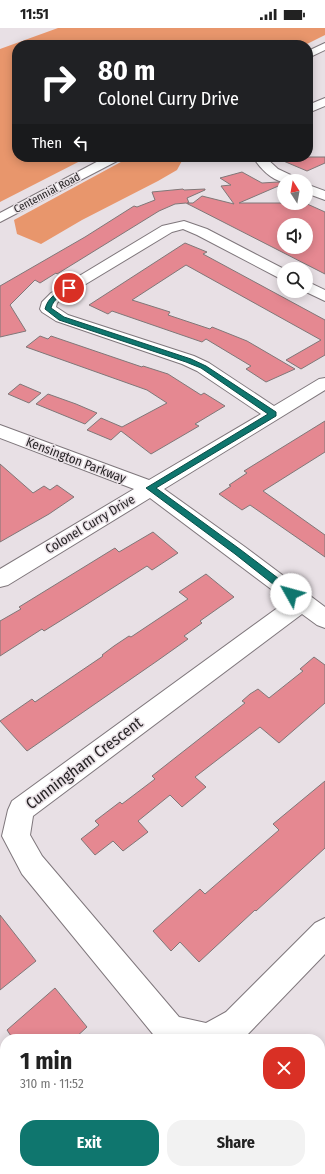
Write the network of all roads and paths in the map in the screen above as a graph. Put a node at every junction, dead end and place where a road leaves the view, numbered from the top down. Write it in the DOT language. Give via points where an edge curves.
graph roads {
  1 [pos="325,46"];
  2 [pos="313,52"];
  3 [pos="325,101"];
  4 [pos="313,107"];
  5 [pos="106,162"];
  6 [pos="262,162"];
  7 [pos="277,174"];
  8 [pos="313,191"];
  9 [pos="325,196"];
  10 [pos="0,218"];
  11 [pos="277,271"];
  12 [pos="313,290"];
  13 [pos="325,296"];
  14 [pos="325,383"];
  15 [pos="273,414"];
  16 [pos="0,431"];
  17 [pos="150,488"];
  18 [pos="0,579"];
  19 [pos="302,602"];
  20 [pos="325,619"];
  21 [pos="325,933"];
  22 [pos="187,1034"];
  23 [pos="217,1034"];
  1 -- 2 [label="street"];
  3 -- 4 [label="street"];
  5 -- 10 [label="street, Centennial Road"];
  6 -- 7 [label="street"];
  8 -- 9 [label="street"];
  11 -- 15 [label="street" via="202,232 184,226 167,229 56,296 48,309 62,318 203,367"];
  12 -- 13 [label="street"];
  14 -- 15 [label="street, Colonel Curry Drive"];
  15 -- 17 [label="street, Colonel Curry Drive"];
  16 -- 17 [label="street, Kensington Parkway"];
  17 -- 18 [label="street, Colonel Curry Drive"];
  17 -- 19 [label="street, Kensington Parkway"];
  19 -- 20 [label="street, Kensington Parkway"];
  19 -- 22 [label="street, Cunningham Crescent" via="21,810 16,836 32,864 170,1030"];
  21 -- 23 [label="street, Cunningham Crescent" via="237,1023"];
}
